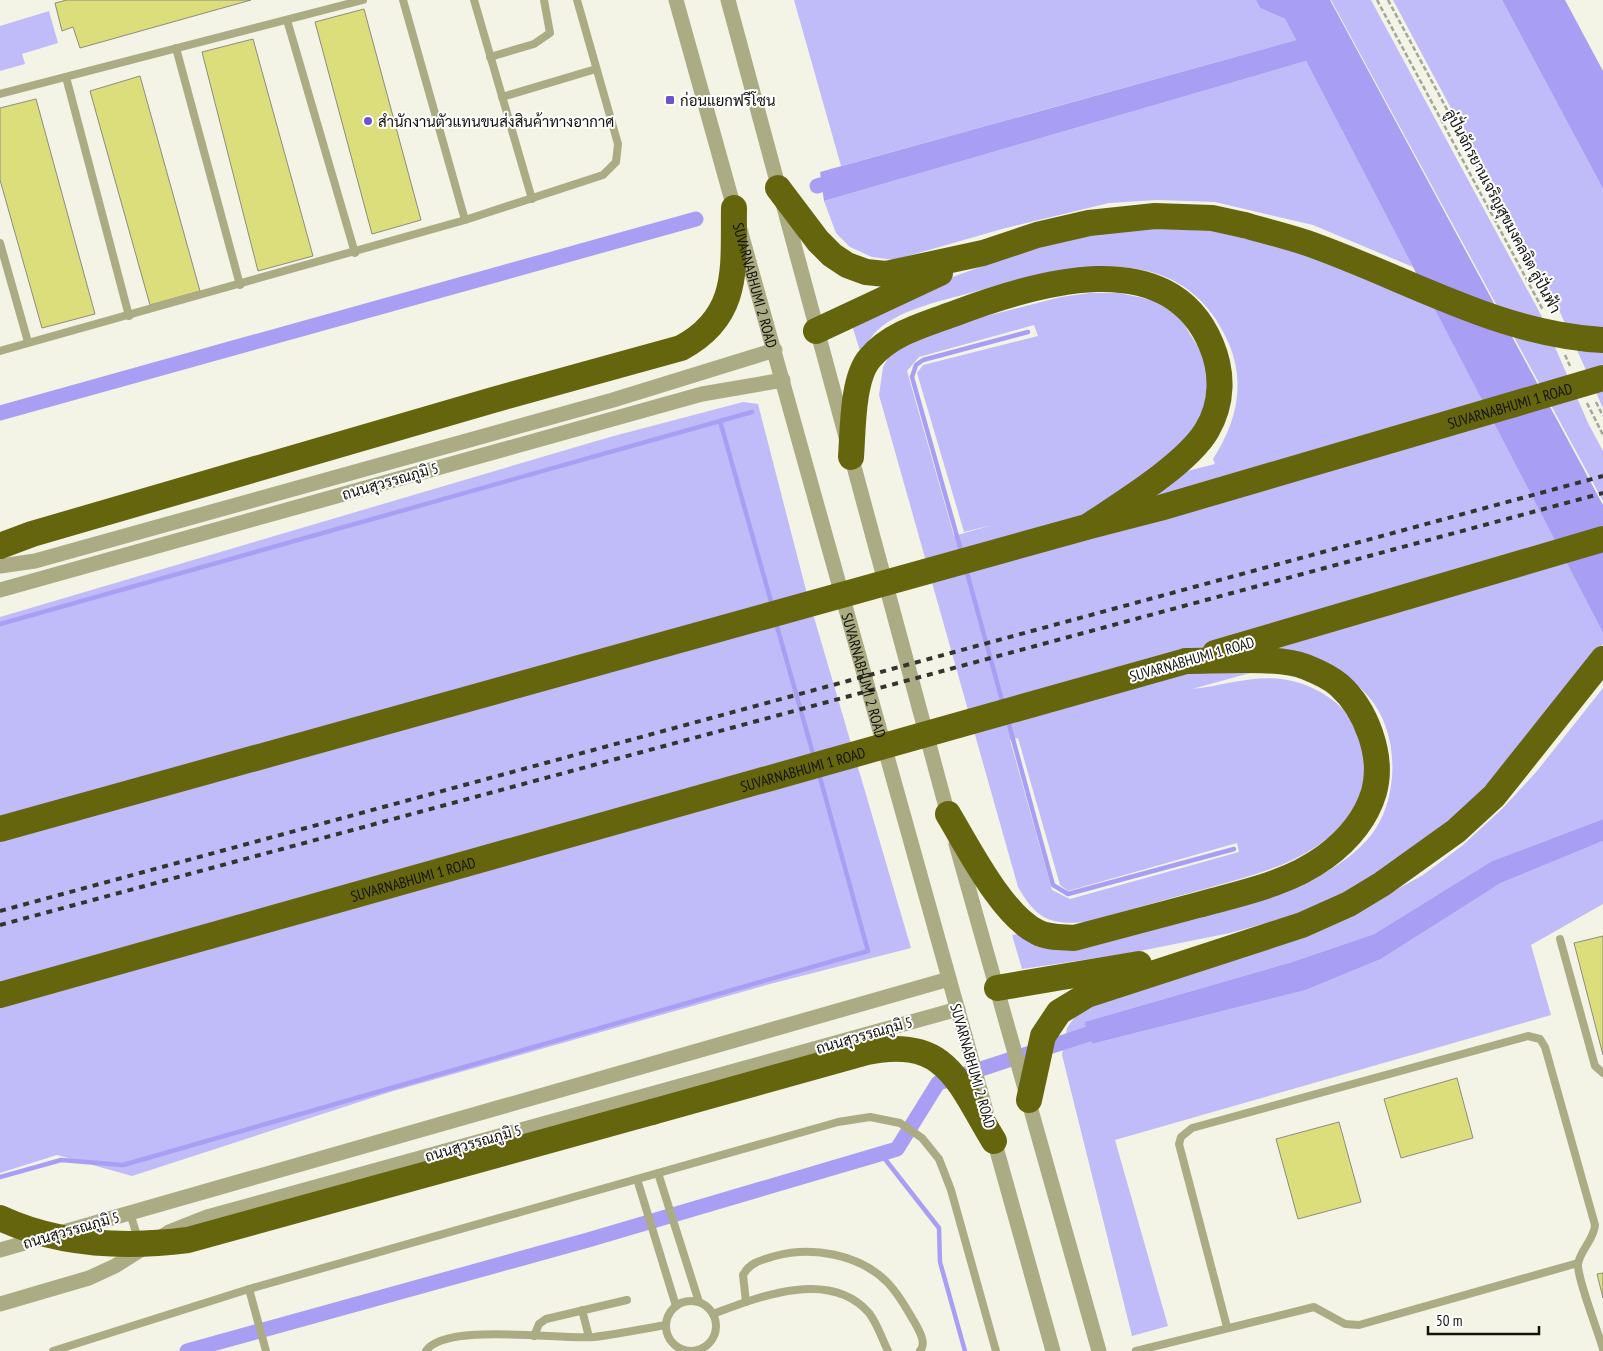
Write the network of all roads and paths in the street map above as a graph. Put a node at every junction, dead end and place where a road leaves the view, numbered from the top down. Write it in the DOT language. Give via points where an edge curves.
graph roads {
  1 [pos="363,0"];
  2 [pos="404,0"];
  3 [pos="474,0"];
  4 [pos="544,0"];
  5 [pos="577,0"];
  6 [pos="676,0"];
  7 [pos="728,0"];
  8 [pos="1377,0"];
  9 [pos="1388,0"];
  10 [pos="287,20"];
  11 [pos="176,48"];
  12 [pos="490,57"];
  13 [pos="596,69"];
  14 [pos="66,77"];
  15 [pos="0,94"];
  16 [pos="502,97"];
  17 [pos="778,188"];
  18 [pos="532,199"];
  19 [pos="734,208"];
  20 [pos="465,220"];
  21 [pos="0,243"];
  22 [pos="355,253"];
  23 [pos="983,253"];
  24 [pos="240,285"];
  25 [pos="1546,314"];
  26 [pos="129,316"];
  27 [pos="1559,320"];
  28 [pos="816,331"];
  29 [pos="1603,340"];
  30 [pos="28,342"];
  31 [pos="1562,349"];
  32 [pos="774,350"];
  33 [pos="0,351"];
  34 [pos="1574,375"];
  35 [pos="782,380"];
  36 [pos="1599,388"];
  37 [pos="1586,401"];
  38 [pos="1603,416"];
  39 [pos="1603,435"];
  40 [pos="851,457"];
  41 [pos="1090,526"];
  42 [pos="1603,539"];
  43 [pos="0,546"];
  44 [pos="0,566"];
  45 [pos="0,590"];
  46 [pos="1603,659"];
  47 [pos="1186,661"];
  48 [pos="948,814"];
  49 [pos="0,829"];
  50 [pos="1560,939"];
  51 [pos="1236,947"];
  52 [pos="949,978"];
  53 [pos="997,988"];
  54 [pos="0,995"];
  55 [pos="958,1009"];
  56 [pos="1603,1073"];
  57 [pos="1029,1100"];
  58 [pos="994,1141"];
  59 [pos="658,1173"];
  60 [pos="637,1179"];
  61 [pos="130,1213"];
  62 [pos="0,1218"];
  63 [pos="0,1250"];
  64 [pos="142,1250"];
  65 [pos="1578,1263"];
  66 [pos="248,1289"];
  67 [pos="627,1300"];
  68 [pos="699,1302"];
  69 [pos="746,1302"];
  70 [pos="0,1304"];
  71 [pos="676,1306"];
  72 [pos="582,1310"];
  73 [pos="713,1314"];
  74 [pos="666,1325"];
  75 [pos="1227,1327"];
  76 [pos="534,1336"];
  77 [pos="589,1337"];
  78 [pos="265,1349"];
  79 [pos="675,1349"];
  80 [pos="1603,1349"];
  81 [pos="53,1351"];
  82 [pos="426,1351"];
  83 [pos="888,1351"];
  84 [pos="920,1351"];
  85 [pos="996,1351"];
  86 [pos="1053,1351"];
  87 [pos="1099,1351"];
  88 [pos="1136,1351"];
  1 -- 10 [label="lane"];
  2 -- 20 [label="lane"];
  3 -- 12 [label="lane"];
  4 -- 12 [label="lane" via="550,33 534,44"];
  5 -- 13 [label="lane"];
  6 -- 19 [label="street, SUVARNABHUMI 2 ROAD"];
  7 -- 17 [label="street"];
  8 -- 25 [label="path, ลู่ปั่นจักรยานเจริญสุขมงคลจิต ลู่ปั่นฟ้า"];
  9 -- 27 [label="path"];
  10 -- 11 [label="lane"];
  10 -- 22 [label="lane"];
  11 -- 14 [label="lane"];
  11 -- 24 [label="lane"];
  12 -- 16 [label="lane"];
  13 -- 16 [label="lane"];
  13 -- 18 [label="lane" via="618,144 616,162 603,175"];
  14 -- 15 [label="lane"];
  14 -- 26 [label="lane"];
  16 -- 18 [label="lane"];
  17 -- 23 [label="highway" via="832,255 866,272 886,274"];
  17 -- 28 [label="street"];
  18 -- 20 [label="lane"];
  19 -- 32 [label="street, SUVARNABHUMI 2 ROAD"];
  19 -- 43 [label="highway" via="731,285 725,307 712,327 681,348 32,534"];
  20 -- 22 [label="lane"];
  21 -- 30 [label="lane"];
  22 -- 24 [label="lane"];
  23 -- 28 [label="highway"];
  23 -- 29 [label="highway, bridge" via="1037,235 1089,223 1155,216 1212,218 1306,243 1464,308 1515,325"];
  24 -- 26 [label="lane"];
  26 -- 30 [label="lane"];
  28 -- 40 [label="street"];
  30 -- 33 [label="lane"];
  31 -- 34 [label="path"];
  32 -- 35 [label="street, SUVARNABHUMI 2 ROAD"];
  32 -- 44 [label="street, ถนนสุวรรณภูมิ 5" via="612,400 290,490 35,561"];
  35 -- 45 [label="street, ถนนสุวรรณภูมิ 5" via="702,394"];
  35 -- 52 [label="street, SUVARNABHUMI 2 ROAD"];
  36 -- 38 [label="path"];
  36 -- 41 [label="highway, SUVARNABHUMI 1 ROAD, bridge"];
  37 -- 39 [label="path"];
  40 -- 41 [label="highway" via="854,403 868,359 902,333 1011,293 1059,282 1122,279 1157,287 1186,307 1206,331 1219,363 1219,401 1207,431 1183,457"];
  40 -- 48 [label="street"];
  41 -- 49 [label="highway, SUVARNABHUMI 1 ROAD, bridge"];
  42 -- 47 [label="highway, SUVARNABHUMI 1 ROAD"];
  46 -- 51 [label="highway" via="1494,796 1456,831 1349,904 1302,925"];
  47 -- 48 [label="highway" via="1278,661 1305,666 1338,684 1357,706 1370,734 1377,762 1375,790 1366,811 1346,840 1323,858 1287,878 1074,938 1036,932 1015,914 993,888"];
  47 -- 54 [label="highway, SUVARNABHUMI 1 ROAD, bridge"];
  48 -- 53 [label="street"];
  50 -- 56 [label="lane" via="1595,1066"];
  51 -- 53 [label="highway"];
  51 -- 57 [label="highway" via="1087,995 1059,1012 1043,1036"];
  52 -- 55 [label="street, SUVARNABHUMI 2 ROAD"];
  52 -- 61 [label="street, ถนนสุวรรณภูมิ 5"];
  53 -- 57 [label="street"];
  55 -- 58 [label="street, SUVARNABHUMI 2 ROAD"];
  55 -- 64 [label="street, ถนนสุวรรณภูมิ 5" via="208,1217 169,1232"];
  57 -- 87 [label="street"];
  58 -- 62 [label="highway, bridge" via="943,1065 924,1053 902,1048 867,1052 188,1240 150,1245 111,1245 33,1229"];
  58 -- 86 [label="street, SUVARNABHUMI 2 ROAD"];
  59 -- 60 [label="lane"];
  59 -- 68 [label="lane"];
  59 -- 85 [label="lane" via="838,1122 870,1116 900,1123 922,1138 939,1159 951,1190"];
  60 -- 66 [label="lane"];
  60 -- 71 [label="lane"];
  61 -- 63 [label="street, ถนนสุวรรณภูมิ 5"];
  61 -- 64 [label="lane"];
  64 -- 70 [label="street, ถนนสุวรรณภูมิ 5" via="89,1278"];
  65 -- 75 [label="lane" via="1359,1325 1346,1324 1314,1307"];
  65 -- 75 [label="lane" via="1595,1225 1545,1047 1540,1040 1528,1036 1186,1132 1179,1144"];
  65 -- 80 [label="lane"];
  66 -- 78 [label="lane"];
  66 -- 81 [label="lane"];
  67 -- 72 [label="lane"];
  68 -- 71 [label="lane" via="683,1302"];
  68 -- 73 [label="lane"];
  69 -- 73 [label="lane"];
  69 -- 83 [label="lane" via="801,1290 828,1291 852,1299 869,1314"];
  69 -- 84 [label="lane" via="743,1275 752,1264 787,1253 817,1252 840,1256 868,1268 900,1297 921,1336 923,1344"];
  71 -- 74 [label="lane"];
  72 -- 76 [label="lane" via="546,1319 539,1324"];
  72 -- 77 [label="lane"];
  73 -- 79 [label="lane" via="716,1330 708,1344 694,1351"];
  74 -- 77 [label="lane"];
  74 -- 79 [label="lane"];
  75 -- 88 [label="lane"];
  76 -- 77 [label="lane"];
  76 -- 82 [label="lane" via="450,1337 437,1341"];
}
